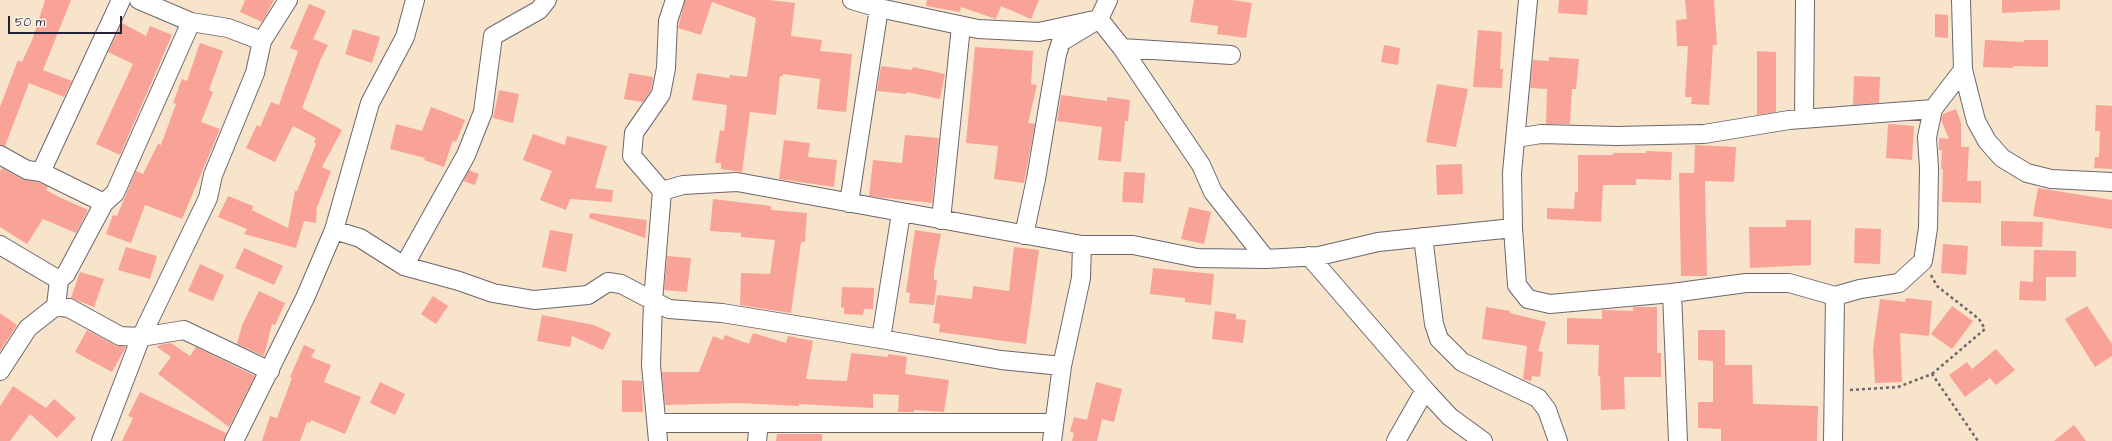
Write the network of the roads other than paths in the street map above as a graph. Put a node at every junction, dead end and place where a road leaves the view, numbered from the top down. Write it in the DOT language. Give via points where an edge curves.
graph roads {
  1 [pos="121,0"];
  2 [pos="140,0"];
  3 [pos="288,0"];
  4 [pos="415,0"];
  5 [pos="546,0"];
  6 [pos="675,0"];
  7 [pos="852,0"];
  8 [pos="1108,0"];
  9 [pos="1528,0"];
  10 [pos="1805,0"];
  11 [pos="1961,0"];
  12 [pos="159,4"];
  13 [pos="879,8"];
  14 [pos="1099,19"];
  15 [pos="191,22"];
  16 [pos="961,26"];
  17 [pos="262,41"];
  18 [pos="1122,48"];
  19 [pos="1231,56"];
  20 [pos="1962,70"];
  21 [pos="1933,109"];
  22 [pos="1804,119"];
  23 [pos="1516,138"];
  24 [pos="0,155"];
  25 [pos="41,172"];
  26 [pos="2112,182"];
  27 [pos="662,191"];
  28 [pos="104,203"];
  29 [pos="849,203"];
  30 [pos="900,213"];
  31 [pos="941,220"];
  32 [pos="1513,228"];
  33 [pos="334,230"];
  34 [pos="1024,235"];
  35 [pos="1423,237"];
  36 [pos="1082,244"];
  37 [pos="0,245"];
  38 [pos="1309,256"];
  39 [pos="1266,259"];
  40 [pos="404,266"];
  41 [pos="59,280"];
  42 [pos="1672,293"];
  43 [pos="1835,296"];
  44 [pos="653,301"];
  45 [pos="56,306"];
  46 [pos="141,337"];
  47 [pos="880,339"];
  48 [pos="1062,366"];
  49 [pos="270,370"];
  50 [pos="0,371"];
  51 [pos="1425,390"];
  52 [pos="1054,423"];
  53 [pos="658,432"];
  54 [pos="758,432"];
  55 [pos="101,441"];
  56 [pos="234,441"];
  57 [pos="1052,441"];
  58 [pos="1396,441"];
  59 [pos="1483,441"];
  60 [pos="1558,441"];
  61 [pos="1678,441"];
  62 [pos="1833,441"];
  1 -- 25 [label="street"];
  2 -- 12 [label="street"];
  3 -- 17 [label="street"];
  4 -- 33 [label="street" via="405,37 370,103"];
  5 -- 40 [label="street" via="539,10 493,36 484,112 466,155"];
  6 -- 27 [label="street" via="668,21 666,68 661,94 634,133 632,156"];
  7 -- 13 [label="street"];
  8 -- 14 [label="street"];
  9 -- 23 [label="street"];
  10 -- 22 [label="street"];
  11 -- 20 [label="street"];
  12 -- 15 [label="street"];
  13 -- 16 [label="street"];
  13 -- 29 [label="street"];
  14 -- 16 [label="street" via="1039,32"];
  14 -- 18 [label="street"];
  14 -- 34 [label="street" via="1061,42"];
  15 -- 17 [label="street" via="228,28"];
  15 -- 28 [label="street" via="115,193"];
  16 -- 31 [label="street"];
  17 -- 46 [label="street" via="255,73 213,175 208,198"];
  18 -- 19 [label="street"];
  18 -- 39 [label="street" via="1201,165 1213,192"];
  20 -- 21 [label="street"];
  20 -- 26 [label="street" via="1976,121 1987,141 2002,158 2027,173 2051,179"];
  21 -- 22 [label="street"];
  21 -- 43 [label="street" via="1927,136 1928,228 1923,261 1899,283"];
  22 -- 23 [label="street" via="1704,134 1541,134"];
  23 -- 32 [label="street" via="1512,173"];
  24 -- 25 [label="street" via="27,170"];
  25 -- 28 [label="street"];
  27 -- 29 [label="street" via="683,185 737,182"];
  27 -- 44 [label="street"];
  28 -- 41 [label="street" via="66,274"];
  29 -- 30 [label="street"];
  30 -- 31 [label="street"];
  30 -- 47 [label="street"];
  31 -- 34 [label="street"];
  32 -- 35 [label="street"];
  32 -- 42 [label="street" via="1517,285 1528,299 1550,304"];
  33 -- 40 [label="street" via="360,238"];
  33 -- 49 [label="street"];
  34 -- 36 [label="street"];
  35 -- 38 [label="street" via="1378,242"];
  35 -- 60 [label="street" via="1434,324 1439,339 1462,362 1538,398 1547,410"];
  36 -- 39 [label="street" via="1133,245 1197,258"];
  36 -- 48 [label="street" via="1081,278"];
  37 -- 41 [label="street"];
  38 -- 39 [label="street"];
  38 -- 51 [label="street"];
  40 -- 44 [label="street" via="518,298 534,300 588,295 608,282 621,284"];
  41 -- 45 [label="street"];
  42 -- 43 [label="street" via="1746,283 1789,283"];
  42 -- 61 [label="street"];
  43 -- 62 [label="street"];
  44 -- 47 [label="street" via="669,308 722,313"];
  44 -- 53 [label="street" via="651,365"];
  45 -- 46 [label="street" via="69,308 120,336"];
  45 -- 50 [label="street" via="28,328"];
  46 -- 49 [label="street" via="184,330"];
  46 -- 55 [label="street"];
  47 -- 48 [label="street" via="1001,360"];
  48 -- 52 [label="street"];
  49 -- 56 [label="street"];
  51 -- 58 [label="street"];
  51 -- 59 [label="street" via="1450,417"];
  52 -- 54 [label="street"];
  52 -- 57 [label="street"];
  53 -- 54 [label="street"];
}
